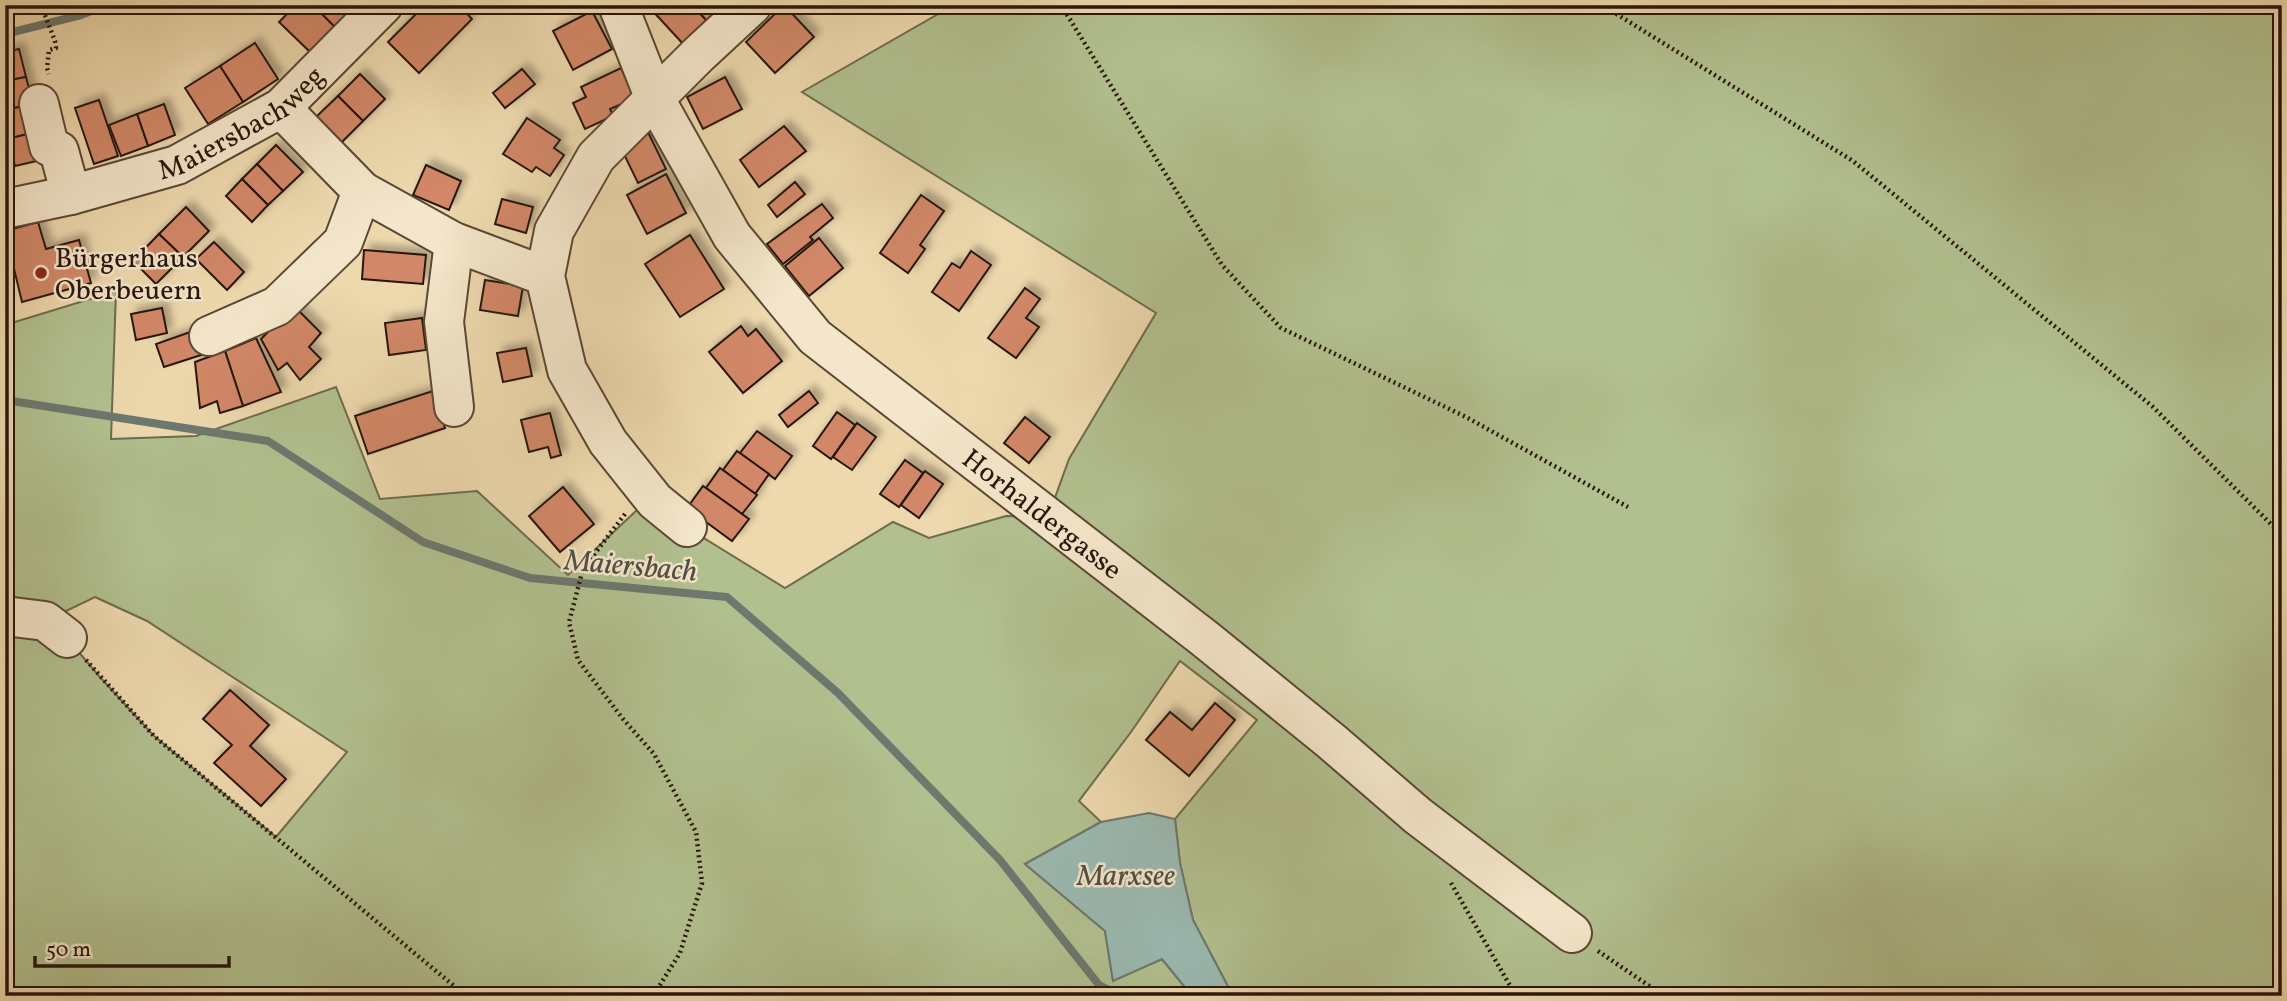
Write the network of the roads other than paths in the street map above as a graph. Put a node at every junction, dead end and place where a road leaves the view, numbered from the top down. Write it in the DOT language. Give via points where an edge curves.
graph roads {
  1 [pos="383,5"];
  2 [pos="618,5"];
  3 [pos="752,5"];
  4 [pos="655,99"];
  5 [pos="39,104"];
  6 [pos="281,108"];
  7 [pos="362,191"];
  8 [pos="71,195"];
  9 [pos="5,209"];
  10 [pos="454,242"];
  11 [pos="545,276"];
  12 [pos="209,336"];
  13 [pos="454,407"];
  14 [pos="687,527"];
  15 [pos="5,616"];
  16 [pos="67,638"];
  17 [pos="1572,933"];
  1 -- 6 [label="street, Maiersbachweg"];
  2 -- 4 [label="street, Horhaldergasse"];
  3 -- 4 [label="street"];
  4 -- 11 [label="street" via="596,157 554,231"];
  4 -- 17 [label="street, Horhaldergasse" via="732,236 815,337 1204,638 1418,816"];
  5 -- 8 [label="street" via="49,146 59,151"];
  6 -- 7 [label="street"];
  6 -- 8 [label="street, Maiersbachweg" via="177,165"];
  7 -- 10 [label="street"];
  7 -- 12 [label="street" via="343,242 276,306"];
  8 -- 9 [label="street, Maiersbachweg"];
  10 -- 11 [label="street"];
  10 -- 13 [label="street" via="444,323"];
  11 -- 14 [label="street" via="566,370 608,442 655,501"];
  15 -- 16 [label="street" via="45,621"];
}
